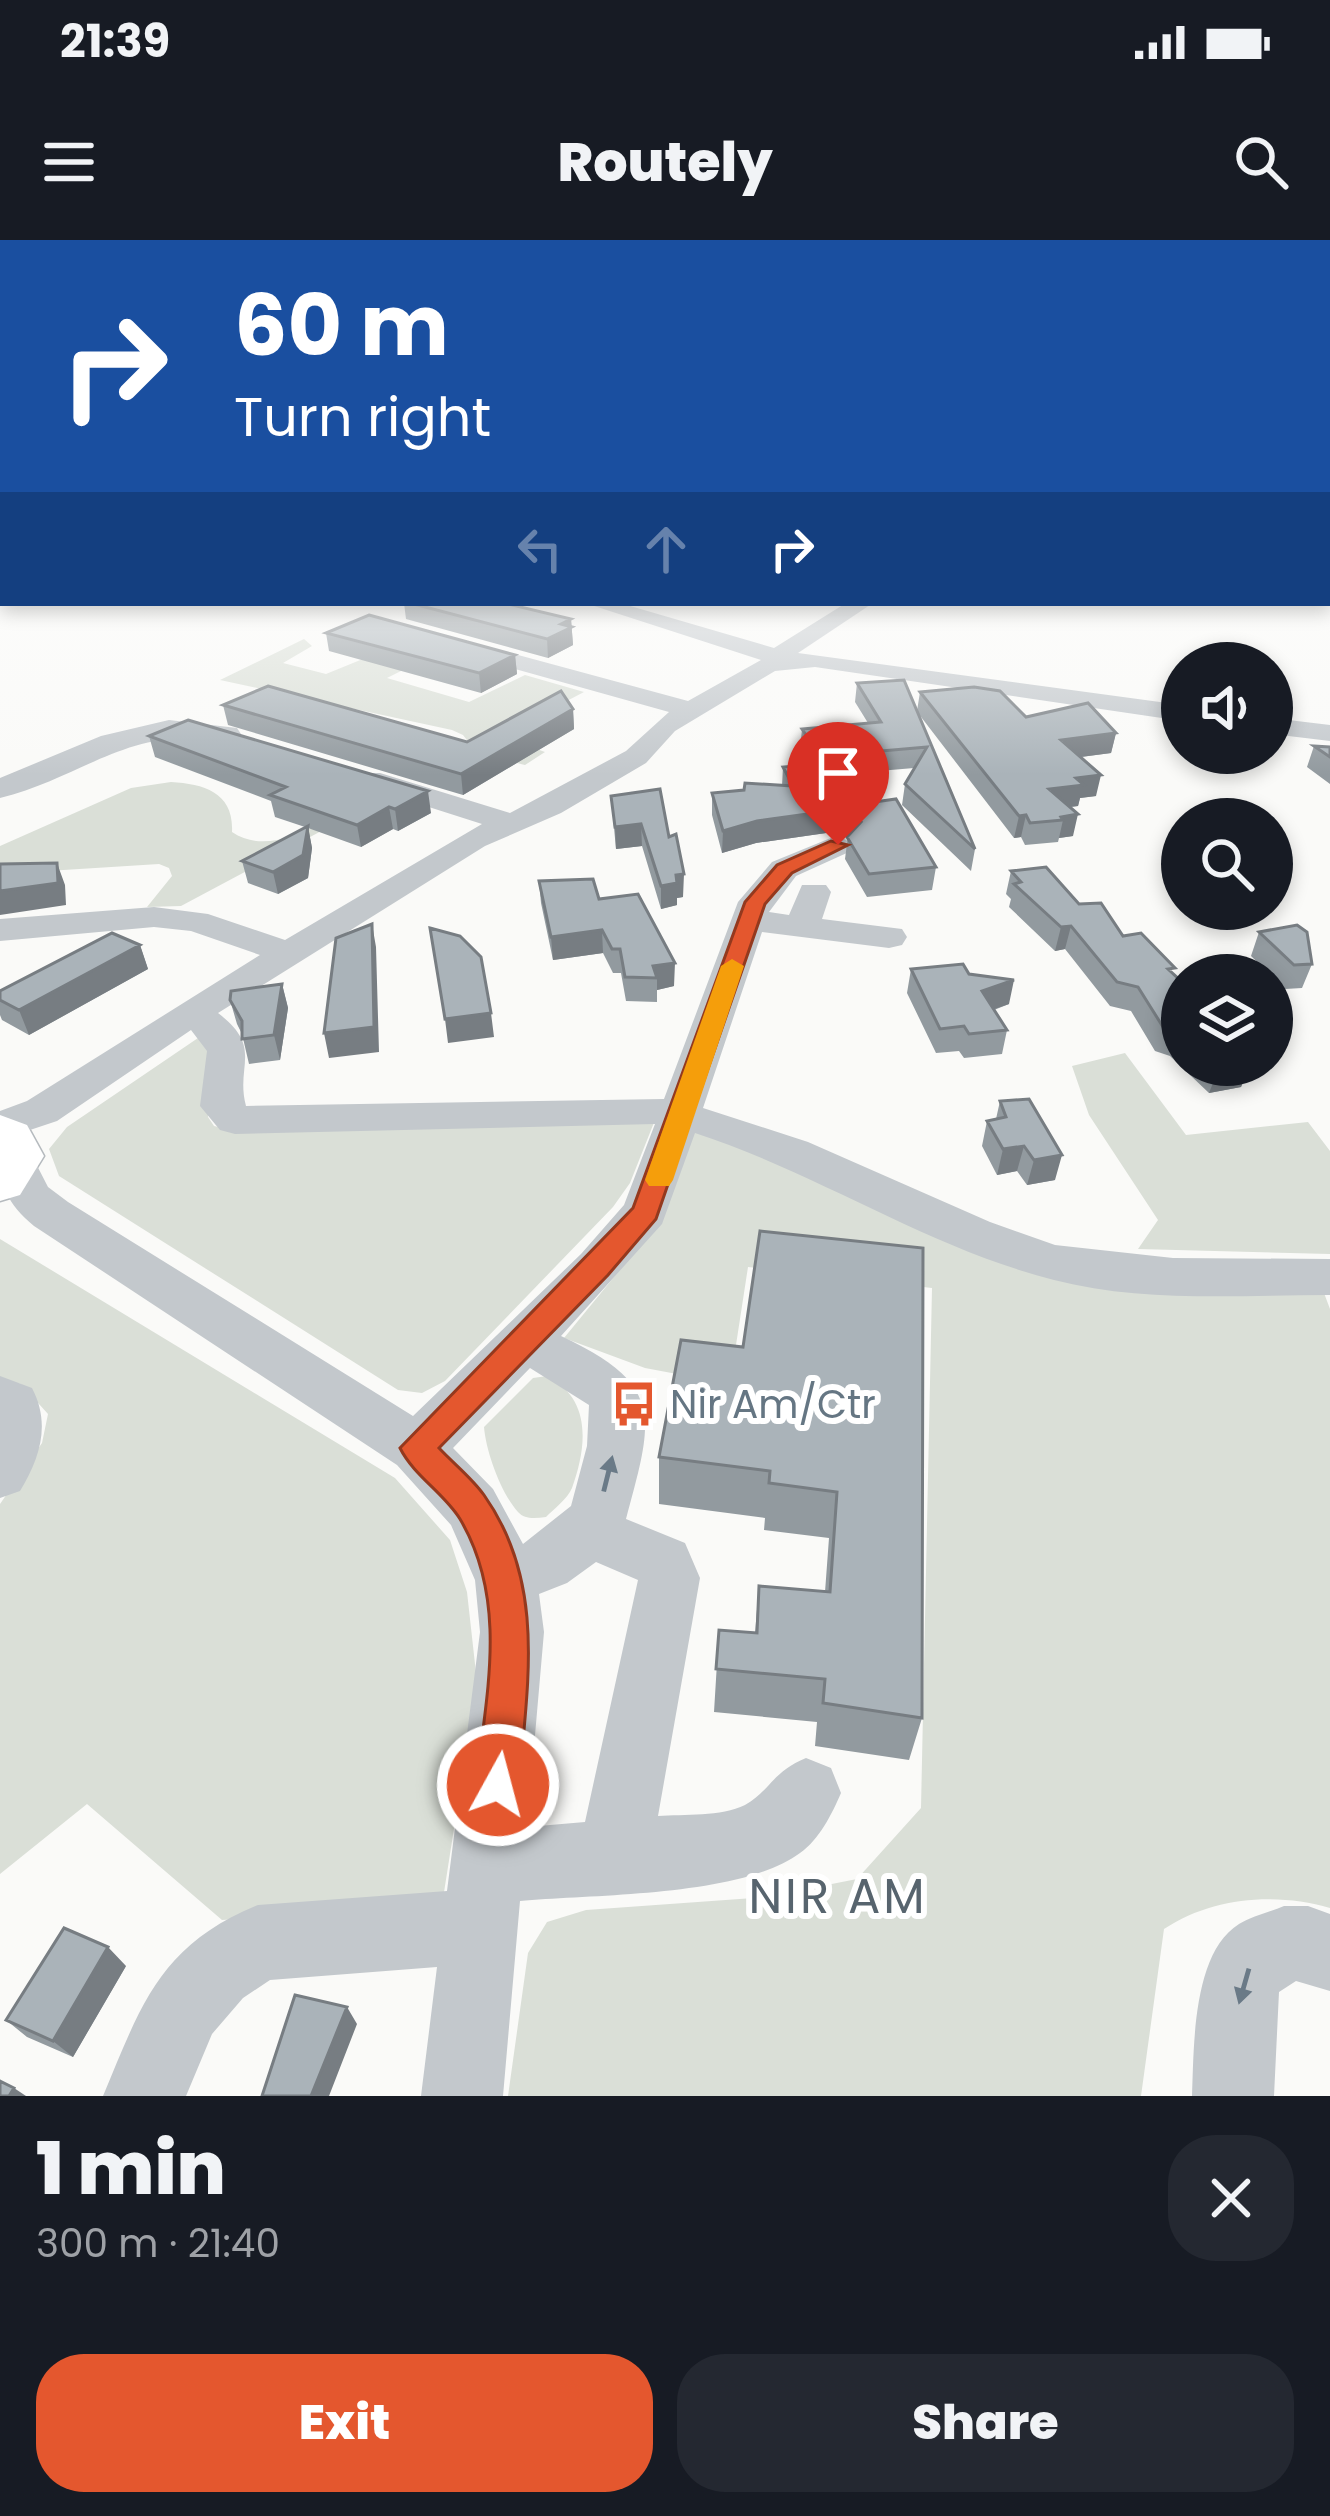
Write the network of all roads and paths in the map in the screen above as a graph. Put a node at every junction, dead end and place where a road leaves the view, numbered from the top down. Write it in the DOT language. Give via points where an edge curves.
graph roads {
  1 [pos="606,606"];
  2 [pos="857,606"];
  3 [pos="431,638"];
  4 [pos="788,660"];
  5 [pos="692,710"];
  6 [pos="1161,710"];
  7 [pos="1293,728"];
  8 [pos="1330,734"];
  9 [pos="254,742"];
  10 [pos="339,769"];
  11 [pos="0,789"];
  12 [pos="510,823"];
  13 [pos="838,845"];
  14 [pos="814,892"];
  15 [pos="748,920"];
  16 [pos="802,927"];
  17 [pos="0,930"];
  18 [pos="889,937"];
  19 [pos="289,953"];
  20 [pos="191,1013"];
  21 [pos="680,1114"];
  22 [pos="5,1160"];
  23 [pos="1330,1277"];
  24 [pos="524,1341"];
  25 [pos="0,1398"];
  26 [pos="417,1448"];
  27 [pos="0,1474"];
  28 [pos="588,1531"];
  29 [pos="505,1577"];
  30 [pos="806,1793"];
  31 [pos="614,1857"];
  32 [pos="484,1897"];
  33 [pos="1330,1953"];
  34 [pos="144,2096"];
  35 [pos="462,2096"];
  36 [pos="1234,2096"];
  1 -- 4 [label="street"];
  2 -- 4 [label="street" via="791,643"];
  3 -- 5 [label="street"];
  4 -- 5 [label="street"];
  4 -- 6 [label="street"];
  5 -- 12 [label="street" via="636,757"];
  7 -- 8 [label="street"];
  9 -- 11 [label="street" via="190,726 149,731"];
  10 -- 12 [label="street"];
  12 -- 19 [label="street"];
  13 -- 15 [label="street" via="767,883"];
  14 -- 16 [label="street"];
  15 -- 16 [label="street"];
  15 -- 21 [label="street"];
  16 -- 18 [label="street"];
  17 -- 19 [label="street" via="154,917 235,932"];
  19 -- 20 [label="street"];
  20 -- 21 [label="street" via="228,1044 221,1106 235,1120 627,1108"];
  20 -- 22 [label="street" via="64,1098"];
  21 -- 23 [label="street" via="1051,1262"];
  21 -- 24 [label="street" via="646,1212"];
  22 -- 26 [label="street" via="56,1217"];
  24 -- 26 [label="street"];
  28 -- 24 [label="street, one-way" via="622,1420 619,1404 599,1377"];
  25 -- 27 [label="street" via="13,1404 16,1426"];
  26 -- 29 [label="street" via="472,1507"];
  28 -- 29 [label="street" via="538,1570"];
  28 -- 31 [label="street" via="663,1562 669,1578"];
  29 -- 32 [label="street" via="512,1632"];
  30 -- 31 [label="street" via="775,1828 732,1846"];
  31 -- 32 [label="street"];
  32 -- 34 [label="street" via="258,1943 184,2006"];
  32 -- 35 [label="street"];
  33 -- 36 [label="street, one-way" via="1291,1942 1267,1949 1245,1971"];
}
